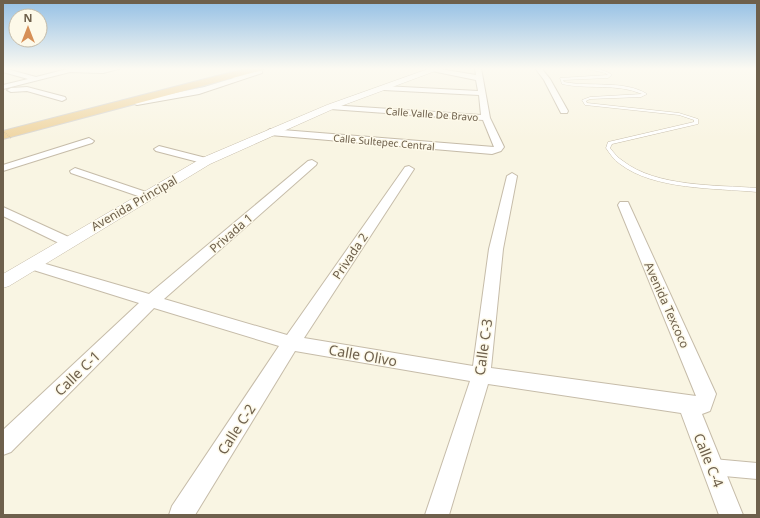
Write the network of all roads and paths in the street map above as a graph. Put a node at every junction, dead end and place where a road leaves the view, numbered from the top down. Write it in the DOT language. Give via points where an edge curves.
graph roads {
  1 [pos="38,92"];
  2 [pos="141,92"];
  3 [pos="167,92"];
  4 [pos="188,92"];
  5 [pos="197,92"];
  6 [pos="372,92"];
  7 [pos="453,92"];
  8 [pos="554,92"];
  9 [pos="642,92"];
  10 [pos="483,94"];
  11 [pos="189,96"];
  12 [pos="62,99"];
  13 [pos="330,107"];
  14 [pos="564,111"];
  15 [pos="486,118"];
  16 [pos="3,127"];
  17 [pos="3,131"];
  18 [pos="270,132"];
  19 [pos="6,137"];
  20 [pos="89,141"];
  21 [pos="159,149"];
  22 [pos="206,161"];
  23 [pos="312,163"];
  24 [pos="3,168"];
  25 [pos="409,169"];
  26 [pos="74,171"];
  27 [pos="512,176"];
  28 [pos="757,190"];
  29 [pos="148,196"];
  30 [pos="624,205"];
  31 [pos="3,211"];
  32 [pos="68,242"];
  33 [pos="32,265"];
  34 [pos="3,282"];
  35 [pos="150,302"];
  36 [pos="291,343"];
  37 [pos="481,375"];
  38 [pos="695,405"];
  39 [pos="3,445"];
  40 [pos="712,467"];
  41 [pos="757,471"];
  42 [pos="181,515"];
  43 [pos="437,515"];
  44 [pos="731,515"];
  1 -- 12 [label="street"];
  2 -- 16 [label="highway"];
  3 -- 19 [label="highway"];
  4 -- 19 [label="street" via="130,104"];
  5 -- 11 [label="street"];
  6 -- 13 [label="street, Avenida Principal"];
  7 -- 10 [label="street"];
  8 -- 14 [label="street"];
  9 -- 28 [label="lane" via="645,94 641,96 584,100 586,104 679,114 696,120 696,123 610,143 608,148 622,163 640,174 674,182"];
  10 -- 15 [label="street"];
  13 -- 15 [label="street, Calle Valle De Bravo"];
  13 -- 18 [label="street, Avenida Principal"];
  15 -- 18 [label="street, Calle Sultepec Central" via="498,149 484,150"];
  17 -- 19 [label="path, bridge"];
  18 -- 22 [label="street, Avenida Principal"];
  20 -- 24 [label="street"];
  21 -- 22 [label="street"];
  22 -- 29 [label="street, Avenida Principal"];
  23 -- 35 [label="street, Privada 1"];
  25 -- 36 [label="street, Privada 2"];
  26 -- 29 [label="street"];
  27 -- 37 [label="street, Calle C-3" via="496,248"];
  29 -- 32 [label="street, Avenida Principal"];
  30 -- 38 [label="street, Avenida Texcoco" via="706,394"];
  31 -- 32 [label="street"];
  32 -- 33 [label="street, Avenida Principal"];
  33 -- 34 [label="street, Avenida Principal"];
  33 -- 35 [label="street, Calle Olivo"];
  35 -- 36 [label="street, Calle Olivo"];
  35 -- 39 [label="street, Calle C-1"];
  36 -- 37 [label="street, Calle Olivo"];
  36 -- 42 [label="street, Calle C-2"];
  37 -- 38 [label="street, Calle Olivo"];
  37 -- 43 [label="street, Calle C-3"];
  38 -- 40 [label="street, Calle C-4"];
  40 -- 41 [label="street"];
  40 -- 44 [label="street, Calle C-4"];
}
